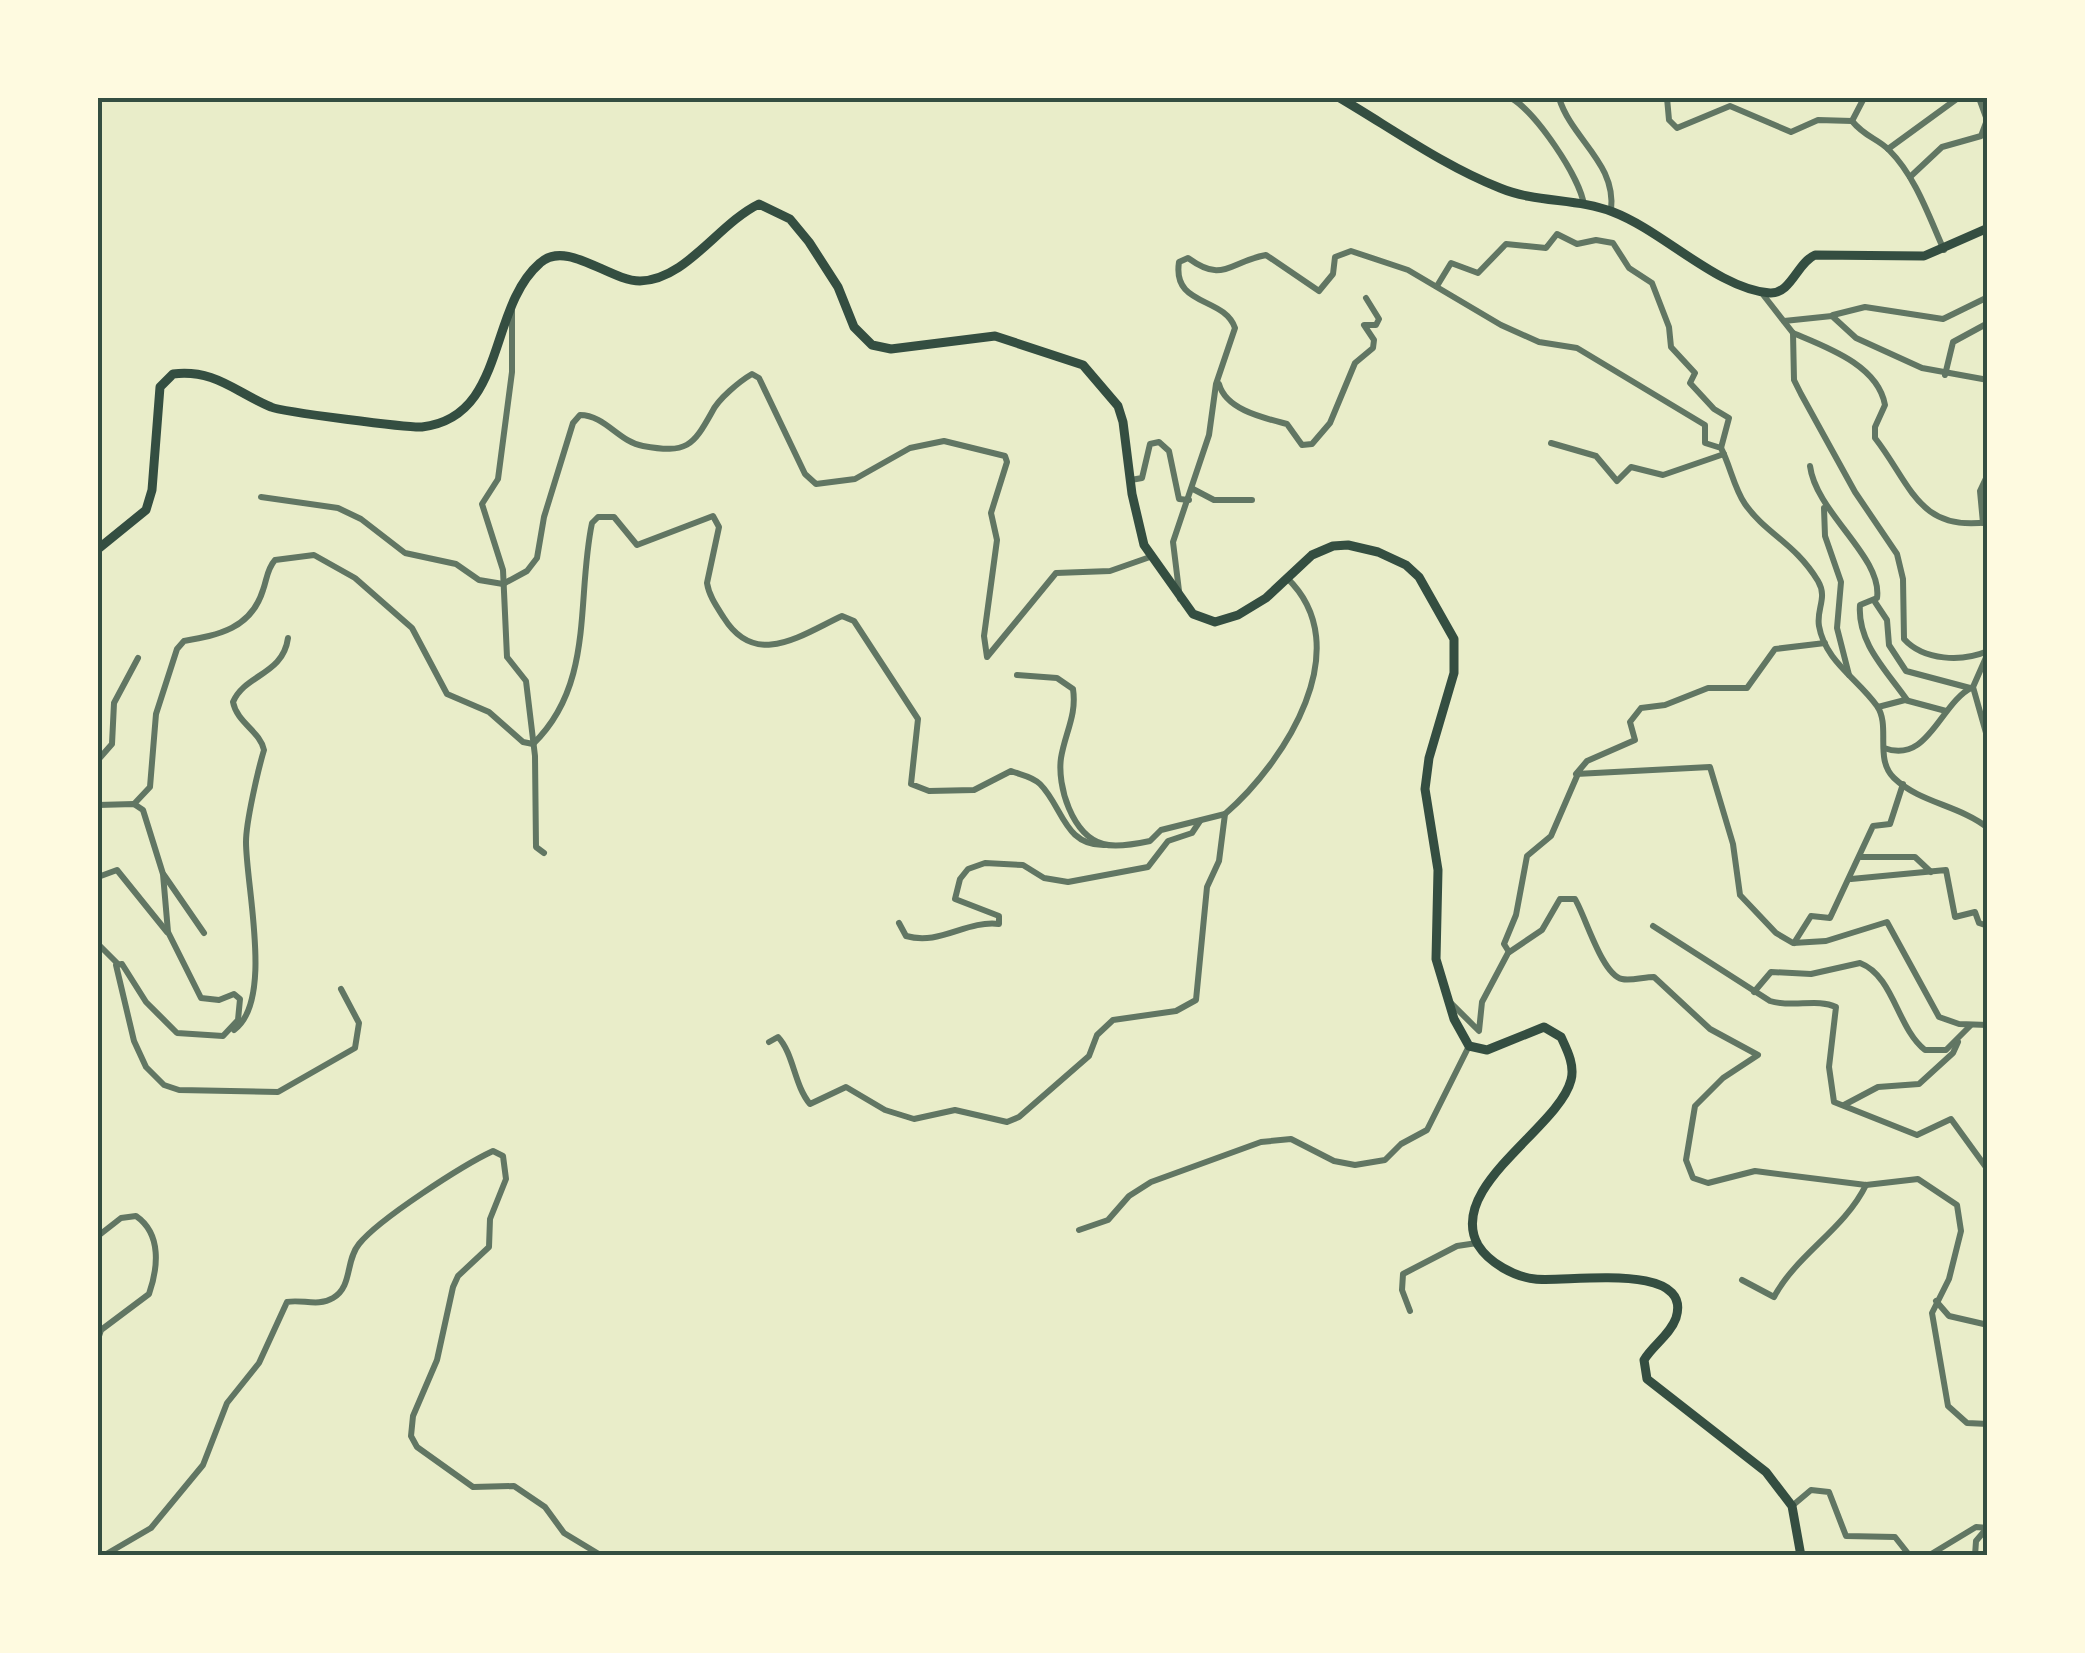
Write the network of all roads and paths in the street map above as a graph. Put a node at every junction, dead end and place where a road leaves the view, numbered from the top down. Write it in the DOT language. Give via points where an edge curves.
graph roads {
  1 [pos="1340,98"];
  2 [pos="1511,98"];
  3 [pos="1559,98"];
  4 [pos="1667,98"];
  5 [pos="1864,98"];
  6 [pos="1958,98"];
  7 [pos="1978,98"];
  8 [pos="1852,121"];
  9 [pos="1888,148"];
  10 [pos="1910,177"];
  11 [pos="1584,204"];
  12 [pos="1611,211"];
  13 [pos="1988,228"];
  14 [pos="1944,250"];
  15 [pos="1438,286"];
  16 [pos="1760,290"];
  17 [pos="1988,297"];
  18 [pos="1366,298"];
  19 [pos="512,311"];
  20 [pos="1832,316"];
  21 [pos="1784,321"];
  22 [pos="1988,323"];
  23 [pos="1793,333"];
  24 [pos="1945,375"];
  25 [pos="1219,377"];
  26 [pos="1988,380"];
  27 [pos="1550,443"];
  28 [pos="1723,451"];
  29 [pos="1810,466"];
  30 [pos="1988,474"];
  31 [pos="1131,480"];
  32 [pos="1193,488"];
  33 [pos="261,497"];
  34 [pos="1190,499"];
  35 [pos="1252,500"];
  36 [pos="1822,505"];
  37 [pos="1985,523"];
  38 [pos="98,549"];
  39 [pos="1150,557"];
  40 [pos="1287,578"];
  41 [pos="503,584"];
  42 [pos="1180,600"];
  43 [pos="1875,602"];
  44 [pos="288,638"];
  45 [pos="1826,643"];
  46 [pos="1988,652"];
  47 [pos="138,658"];
  48 [pos="1984,663"];
  49 [pos="1018,676"];
  50 [pos="1848,676"];
  51 [pos="1972,688"];
  52 [pos="1907,700"];
  53 [pos="1878,707"];
  54 [pos="1946,711"];
  55 [pos="1988,740"];
  56 [pos="533,744"];
  57 [pos="1884,748"];
  58 [pos="98,760"];
  59 [pos="1577,776"];
  60 [pos="1903,784"];
  61 [pos="134,804"];
  62 [pos="98,805"];
  63 [pos="1225,814"];
  64 [pos="1200,820"];
  65 [pos="1988,828"];
  66 [pos="1105,845"];
  67 [pos="544,852"];
  68 [pos="1862,857"];
  69 [pos="1932,873"];
  70 [pos="163,874"];
  71 [pos="98,877"];
  72 [pos="1850,879"];
  73 [pos="899,923"];
  74 [pos="1653,926"];
  75 [pos="1988,926"];
  76 [pos="168,932"];
  77 [pos="204,932"];
  78 [pos="1793,943"];
  79 [pos="98,944"];
  80 [pos="1509,952"];
  81 [pos="118,964"];
  82 [pos="341,988"];
  83 [pos="1754,992"];
  84 [pos="1448,1000"];
  85 [pos="1970,1025"];
  86 [pos="1988,1025"];
  87 [pos="228,1032"];
  88 [pos="1958,1041"];
  89 [pos="769,1042"];
  90 [pos="1468,1046"];
  91 [pos="1844,1105"];
  92 [pos="1988,1170"];
  93 [pos="1866,1184"];
  94 [pos="1079,1230"];
  95 [pos="98,1236"];
  96 [pos="1476,1243"];
  97 [pos="1742,1280"];
  98 [pos="1935,1300"];
  99 [pos="1410,1311"];
  100 [pos="1988,1325"];
  101 [pos="98,1339"];
  102 [pos="1988,1424"];
  103 [pos="1792,1506"];
  104 [pos="1987,1528"];
  105 [pos="104,1556"];
  106 [pos="602,1556"];
  107 [pos="1800,1556"];
  108 [pos="1910,1556"];
  109 [pos="1928,1556"];
  110 [pos="1975,1556"];
  1 -- 11 [label="main road" via="1502,190"];
  2 -- 11 [label="street" via="1564,161"];
  3 -- 12 [label="street" via="1605,170"];
  4 -- 8 [label="street" via="1668,120 1677,128 1730,106 1791,132 1818,120"];
  5 -- 8 [label="street"];
  6 -- 9 [label="street"];
  7 -- 10 [label="street" via="1988,120 1981,136 1942,147"];
  8 -- 9 [label="street" via="1866,138"];
  9 -- 10 [label="street"];
  10 -- 14 [label="street"];
  11 -- 12 [label="main road"];
  12 -- 16 [label="main road"];
  13 -- 14 [label="main road"];
  14 -- 16 [label="main road" via="1924,256 1815,255 1782,290"];
  15 -- 25 [label="street" via="1351,251 1334,257 1334,274 1319,291 1266,255 1220,272 1182,259 1178,278 1186,292 1234,323"];
  15 -- 28 [label="street" via="1501,326 1538,342 1577,348 1641,384 1705,425 1706,443"];
  15 -- 28 [label="street" via="1452,263 1480,273 1506,244 1546,248 1556,234 1576,244 1613,243 1629,268 1646,275 1657,291 1671,346 1695,373 1690,384 1729,418"];
  16 -- 21 [label="street"];
  17 -- 20 [label="street" via="1947,318 1866,308"];
  18 -- 25 [label="street" via="1379,319 1364,326 1373,348 1355,364 1330,423 1312,444 1302,445 1287,424 1227,400"];
  19 -- 31 [label="main road" via="540,262 552,256 648,280 679,268 726,223 759,204 800,230 838,287 854,327 872,345 891,349 995,336 1083,366 1118,406"];
  19 -- 38 [label="main road" via="470,407 418,428 286,411 210,374 173,374 160,387 146,510"];
  19 -- 41 [label="street" via="512,372 498,478 482,501"];
  20 -- 21 [label="street"];
  20 -- 24 [label="street" via="1856,338"];
  21 -- 23 [label="street"];
  22 -- 24 [label="street" via="1953,342"];
  23 -- 37 [label="street" via="1841,354 1874,380 1885,405 1875,438 1927,514"];
  23 -- 46 [label="street" via="1794,380 1897,554 1904,639 1938,656"];
  24 -- 26 [label="street"];
  25 -- 32 [label="street"];
  27 -- 28 [label="street" via="1596,456 1617,481 1631,467 1663,475"];
  28 -- 45 [label="street" via="1747,506 1799,552 1821,586 1819,626"];
  29 -- 36 [label="street"];
  30 -- 37 [label="street" via="1980,491"];
  31 -- 34 [label="street" via="1142,478 1150,444 1160,442 1170,451 1179,498"];
  31 -- 39 [label="main road"];
  32 -- 34 [label="street"];
  32 -- 35 [label="street" via="1214,500"];
  33 -- 41 [label="street" via="338,508 405,553"];
  34 -- 42 [label="street" via="1172,548"];
  36 -- 43 [label="street" via="1875,576"];
  36 -- 50 [label="street" via="1841,582 1837,628"];
  39 -- 41 [label="street" via="1110,571 1060,570 988,657 985,628 997,540 991,513 1005,456 944,441 910,448 856,479 816,484 752,374 716,404 698,439 679,447 632,444 594,417 580,415 544,516 537,558"];
  39 -- 42 [label="main road"];
  40 -- 42 [label="main road" via="1224,620 1204,620"];
  40 -- 63 [label="street" via="1317,622 1315,670 1291,732 1254,789"];
  40 -- 84 [label="main road" via="1333,546 1378,552 1420,578 1454,639 1454,673 1425,788 1438,870 1436,959"];
  41 -- 56 [label="street" via="507,657 526,681"];
  43 -- 51 [label="street" via="1906,672"];
  43 -- 52 [label="street" via="1860,606 1862,631"];
  44 -- 87 [label="street" via="276,667 233,702 264,750 246,844 252,1002 248,1016"];
  45 -- 50 [label="street"];
  45 -- 59 [label="street" via="1774,650 1747,688 1708,688 1641,708 1630,724 1634,740 1588,761"];
  46 -- 48 [label="street"];
  47 -- 58 [label="street" via="114,703 112,744"];
  48 -- 51 [label="street"];
  49 -- 66 [label="street" via="1057,678 1074,689 1061,779 1070,813"];
  50 -- 53 [label="street"];
  51 -- 54 [label="street"];
  51 -- 55 [label="street"];
  52 -- 53 [label="street"];
  52 -- 54 [label="street"];
  53 -- 57 [label="street"];
  54 -- 57 [label="street" via="1913,749"];
  56 -- 61 [label="street" via="478,706 447,694 412,628 355,578 314,555 292,557 271,563 256,606 238,626 184,641 177,649 156,714 150,787"];
  56 -- 66 [label="street" via="574,677 582,651 592,523 614,517 637,545 713,516 719,527 708,593 734,633 748,644 769,644 842,616 854,621 918,719 910,784 929,791 974,790 1011,771 1042,786 1077,838"];
  56 -- 67 [label="street" via="536,847"];
  57 -- 60 [label="street" via="1887,769"];
  59 -- 78 [label="street" via="1710,767 1742,899"];
  59 -- 80 [label="street" via="1550,836 1527,856 1504,944"];
  60 -- 65 [label="street"];
  60 -- 68 [label="street" via="1890,824 1873,826"];
  61 -- 62 [label="street"];
  61 -- 70 [label="street" via="145,814"];
  63 -- 64 [label="street"];
  63 -- 89 [label="street" via="1205,907 1199,996 1176,1012 1112,1020 1089,1056 1014,1120 965,1110 914,1119 846,1087 810,1104 786,1046 778,1038"];
  64 -- 66 [label="street" via="1161,830 1150,842"];
  64 -- 73 [label="street" via="1192,833 1168,841 1148,867 1092,880 1050,880 1023,865 968,869 956,900 996,915 1000,924 972,924 923,939 906,936"];
  68 -- 69 [label="street" via="1914,857"];
  68 -- 72 [label="street"];
  69 -- 72 [label="street"];
  69 -- 75 [label="street" via="1946,870 1955,917 1976,912 1980,925"];
  70 -- 76 [label="street"];
  70 -- 77 [label="street"];
  71 -- 76 [label="street" via="117,870"];
  72 -- 78 [label="street" via="1830,917 1811,916"];
  74 -- 83 [label="street"];
  76 -- 87 [label="street" via="201,998 240,999 238,1020"];
  78 -- 85 [label="street" via="1838,940 1888,922 1933,1011 1945,1021"];
  79 -- 81 [label="street"];
  80 -- 84 [label="street" via="1481,1004 1479,1031"];
  80 -- 93 [label="street" via="1542,930 1558,900 1571,897 1613,974 1625,980 1654,977 1710,1029 1756,1052 1757,1060 1732,1072 1695,1106 1686,1160 1693,1178 1708,1183 1761,1171"];
  81 -- 82 [label="street" via="115,974 146,1068 179,1090 278,1092 352,1051 359,1023"];
  81 -- 87 [label="street" via="177,1033"];
  83 -- 88 [label="street" via="1771,972 1811,974 1865,964 1918,1044 1940,1052"];
  83 -- 91 [label="street" via="1790,1006 1836,1007 1828,1067 1834,1102"];
  84 -- 90 [label="main road"];
  85 -- 86 [label="street"];
  85 -- 88 [label="street"];
  88 -- 91 [label="street" via="1919,1084 1878,1088"];
  90 -- 94 [label="street" via="1427,1130 1384,1160 1355,1165 1291,1140 1261,1142 1151,1182 1108,1220"];
  90 -- 96 [label="main road" via="1486,1050 1544,1027 1561,1036 1572,1066 1567,1090 1478,1199"];
  91 -- 92 [label="street" via="1917,1135 1951,1119"];
  93 -- 97 [label="street" via="1840,1225 1790,1272 1774,1297"];
  93 -- 98 [label="street" via="1924,1180 1962,1212 1951,1271"];
  95 -- 101 [label="street" via="121,1218 136,1216 157,1256 149,1294"];
  96 -- 99 [label="street" via="1403,1274"];
  96 -- 103 [label="main road" via="1506,1270 1534,1279 1666,1286 1678,1300 1676,1320 1644,1360 1648,1379 1766,1472"];
  98 -- 100 [label="street" via="1949,1316"];
  98 -- 102 [label="street" via="1948,1406 1967,1423"];
  103 -- 107 [label="main road"];
  103 -- 108 [label="street" via="1811,1490 1828,1492 1846,1536 1894,1537"];
  104 -- 109 [label="street" via="1976,1527"];
  104 -- 110 [label="street"];
  105 -- 106 [label="street" via="151,1528 202,1465 227,1403 260,1364 287,1302 321,1303 336,1296 354,1250 376,1226 493,1152 503,1156 507,1171 490,1219 489,1247 453,1287 411,1436 473,1487 514,1486 544,1507 564,1533"];
}
